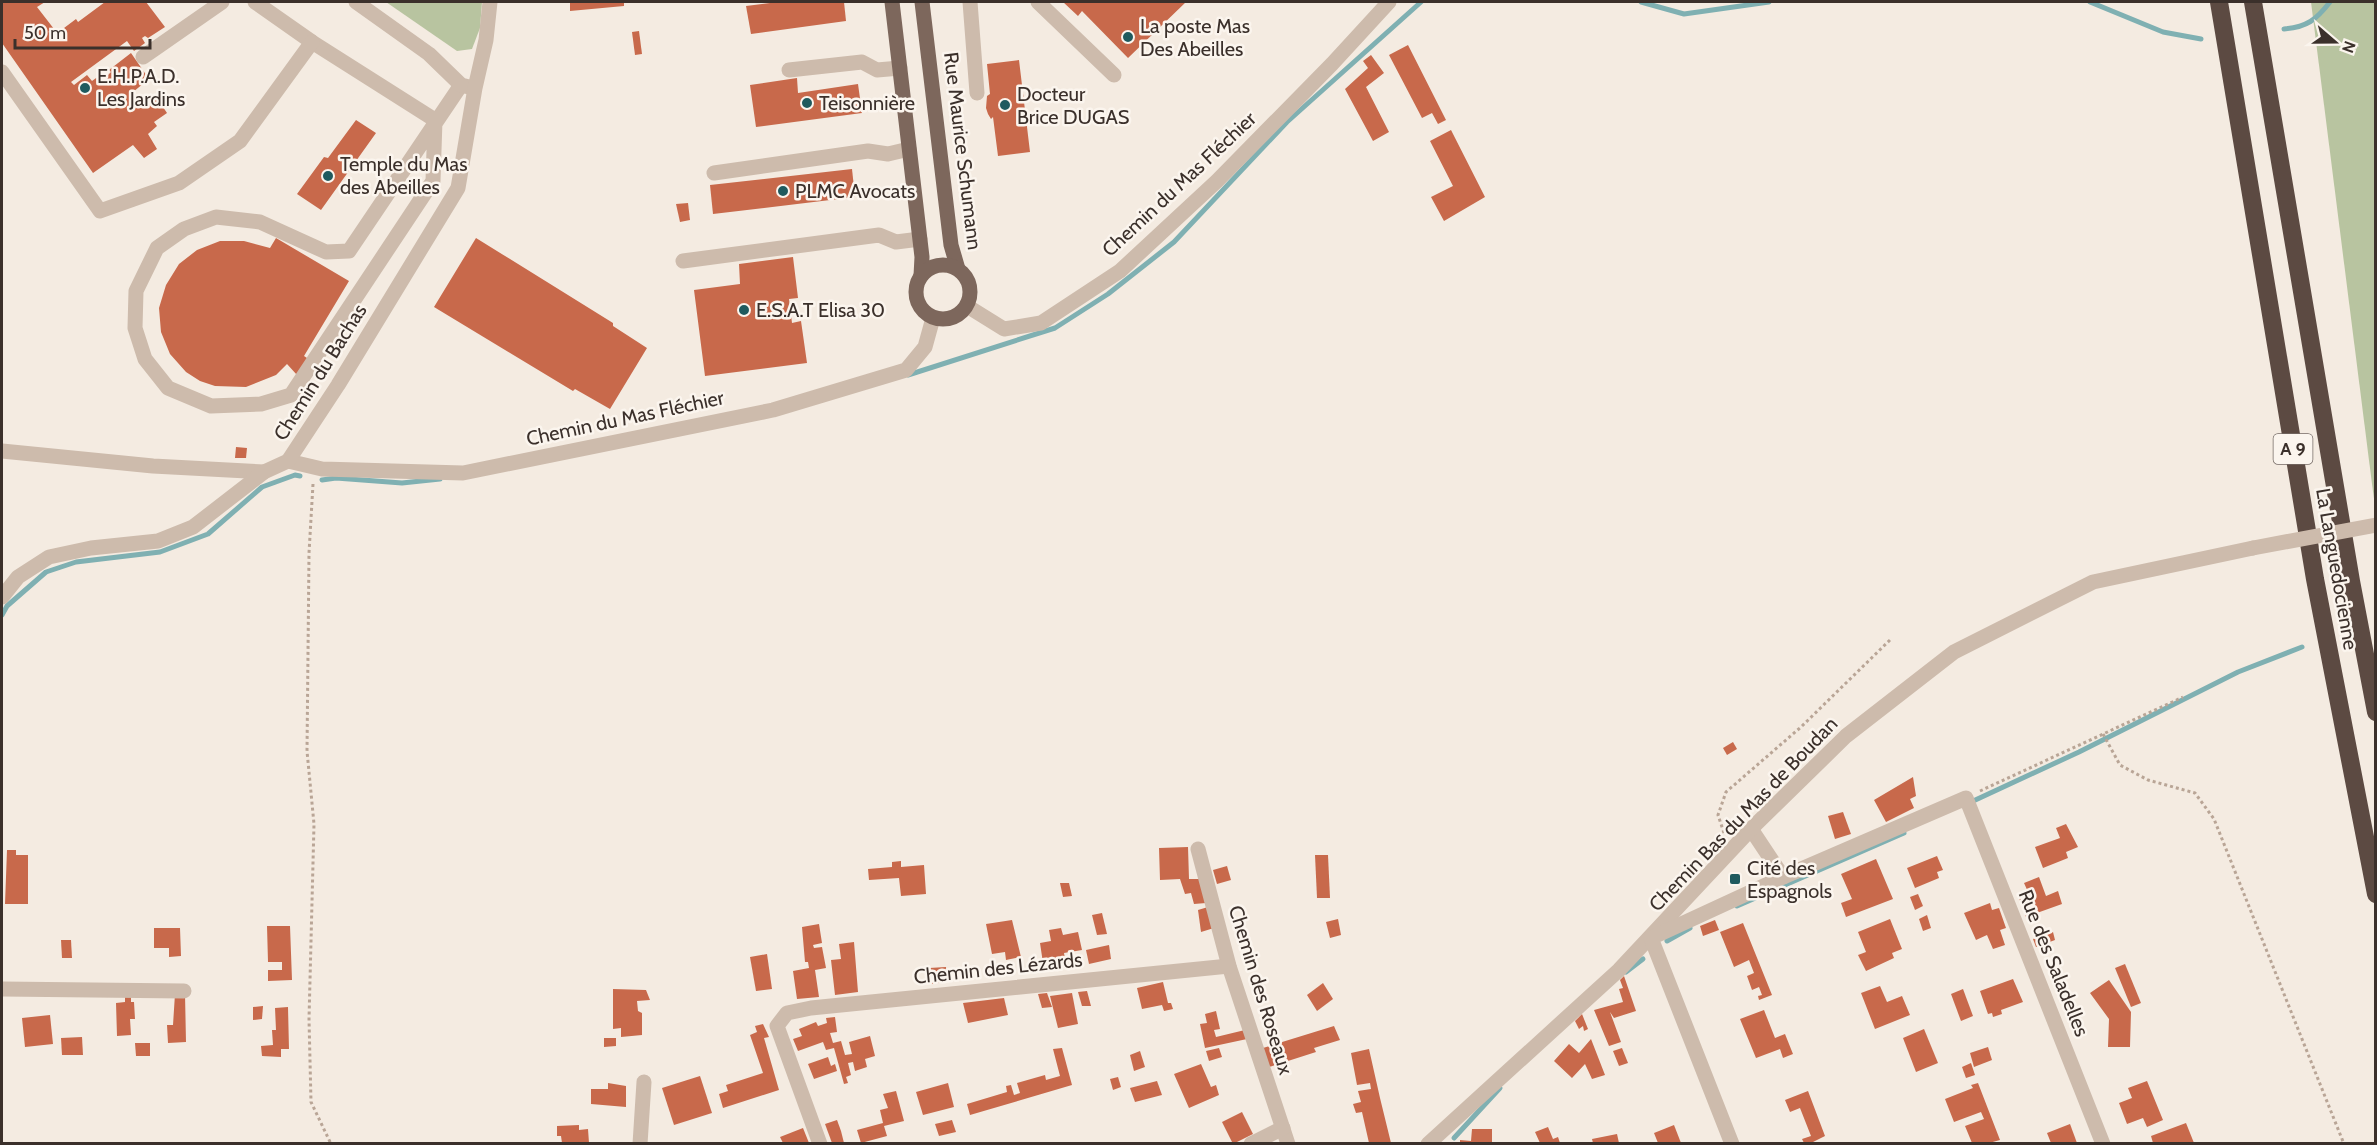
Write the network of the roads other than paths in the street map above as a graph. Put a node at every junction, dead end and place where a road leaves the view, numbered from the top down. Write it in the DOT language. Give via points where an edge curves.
graph roads {
  1 [pos="222,2"];
  2 [pos="255,2"];
  3 [pos="356,2"];
  4 [pos="490,2"];
  5 [pos="892,2"];
  6 [pos="922,2"];
  7 [pos="970,2"];
  8 [pos="1038,2"];
  9 [pos="1389,2"];
  10 [pos="2219,2"];
  11 [pos="2253,2"];
  12 [pos="312,42"];
  13 [pos="143,57"];
  14 [pos="900,68"];
  15 [pos="789,70"];
  16 [pos="2,72"];
  17 [pos="1114,75"];
  18 [pos="468,86"];
  19 [pos="977,93"];
  20 [pos="435,120"];
  21 [pos="909,149"];
  22 [pos="714,173"];
  23 [pos="920,239"];
  24 [pos="683,261"];
  25 [pos="958,269"];
  26 [pos="921,276"];
  27 [pos="967,306"];
  28 [pos="933,318"];
  29 [pos="2,451"];
  30 [pos="288,461"];
  31 [pos="264,472"];
  32 [pos="2376,525"];
  33 [pos="2,597"];
  34 [pos="2376,712"];
  35 [pos="1751,829"];
  36 [pos="1197,849"];
  37 [pos="1783,877"];
  38 [pos="2376,894"];
  39 [pos="1651,938"];
  40 [pos="1229,966"];
  41 [pos="2,989"];
  42 [pos="184,990"];
  43 [pos="644,1082"];
  44 [pos="1283,1128"];
  45 [pos="1436,1140"];
  46 [pos="640,1143"];
  47 [pos="820,1143"];
  48 [pos="1251,1143"];
  49 [pos="1288,1143"];
  50 [pos="1732,1143"];
  51 [pos="2103,1143"];
  1 -- 13 [label="street"];
  2 -- 12 [label="street"];
  3 -- 18 [label="street"];
  4 -- 18 [label="street, Chemin du Bachas" via="486,40"];
  5 -- 14 [label="main road"];
  6 -- 25 [label="main road, Rue Maurice Schumann" via="951,245"];
  7 -- 19 [label="street"];
  8 -- 17 [label="street"];
  9 -- 27 [label="street, Chemin du Mas Fléchier" via="1217,181 1120,271 1041,322 1004,329"];
  10 -- 38 [label="highway, La Languedocienne / A 9" via="2315,579"];
  11 -- 34 [label="highway, La Languedocienne / A 9"];
  12 -- 16 [label="street" via="240,141 179,183 100,212"];
  12 -- 20 [label="street"];
  14 -- 15 [label="street" via="877,70 862,62"];
  14 -- 21 [label="main road"];
  18 -- 20 [label="street"];
  18 -- 30 [label="street, Chemin du Bachas" via="458,188"];
  20 -- 20 [label="street" via="433,182 291,395 261,404 211,406 168,388 145,359 135,328 136,291 157,248 184,229 216,217 260,222 326,252 349,251"];
  21 -- 22 [label="street" via="888,154 868,151"];
  21 -- 23 [label="main road"];
  23 -- 24 [label="street" via="896,242 879,235"];
  23 -- 26 [label="main road"];
  25 -- 26 [label="main road" via="936,266"];
  25 -- 27 [label="main road" via="970,286"];
  26 -- 28 [label="main road" via="918,302"];
  27 -- 28 [label="main road" via="952,318"];
  28 -- 30 [label="street, Chemin du Mas Fléchier" via="926,346 906,370 773,410 462,473 314,467"];
  29 -- 31 [label="street"];
  30 -- 31 [label="street, Chemin du Bachas"];
  31 -- 33 [label="street, Chemin du Bachas" via="193,527 158,541 49,557 18,577"];
  32 -- 35 [label="street, Chemin Bas du Mas de Boudan, bridge" via="2093,582 1954,652 1846,736"];
  35 -- 37 [label="street"];
  35 -- 39 [label="street, Chemin Bas du Mas de Boudan"];
  36 -- 40 [label="street, Chemin des Roseaux"];
  37 -- 39 [label="street"];
  37 -- 51 [label="street, Rue des Saladelles" via="1966,798"];
  39 -- 45 [label="street, Chemin Bas du Mas de Boudan"];
  39 -- 50 [label="street"];
  40 -- 44 [label="street, Chemin des Roseaux"];
  40 -- 47 [label="street, Chemin des Lézards" via="787,1013 777,1026"];
  41 -- 42 [label="street"];
  43 -- 46 [label="street"];
  44 -- 48 [label="street"];
  44 -- 49 [label="street, Chemin des Roseaux"];
}
